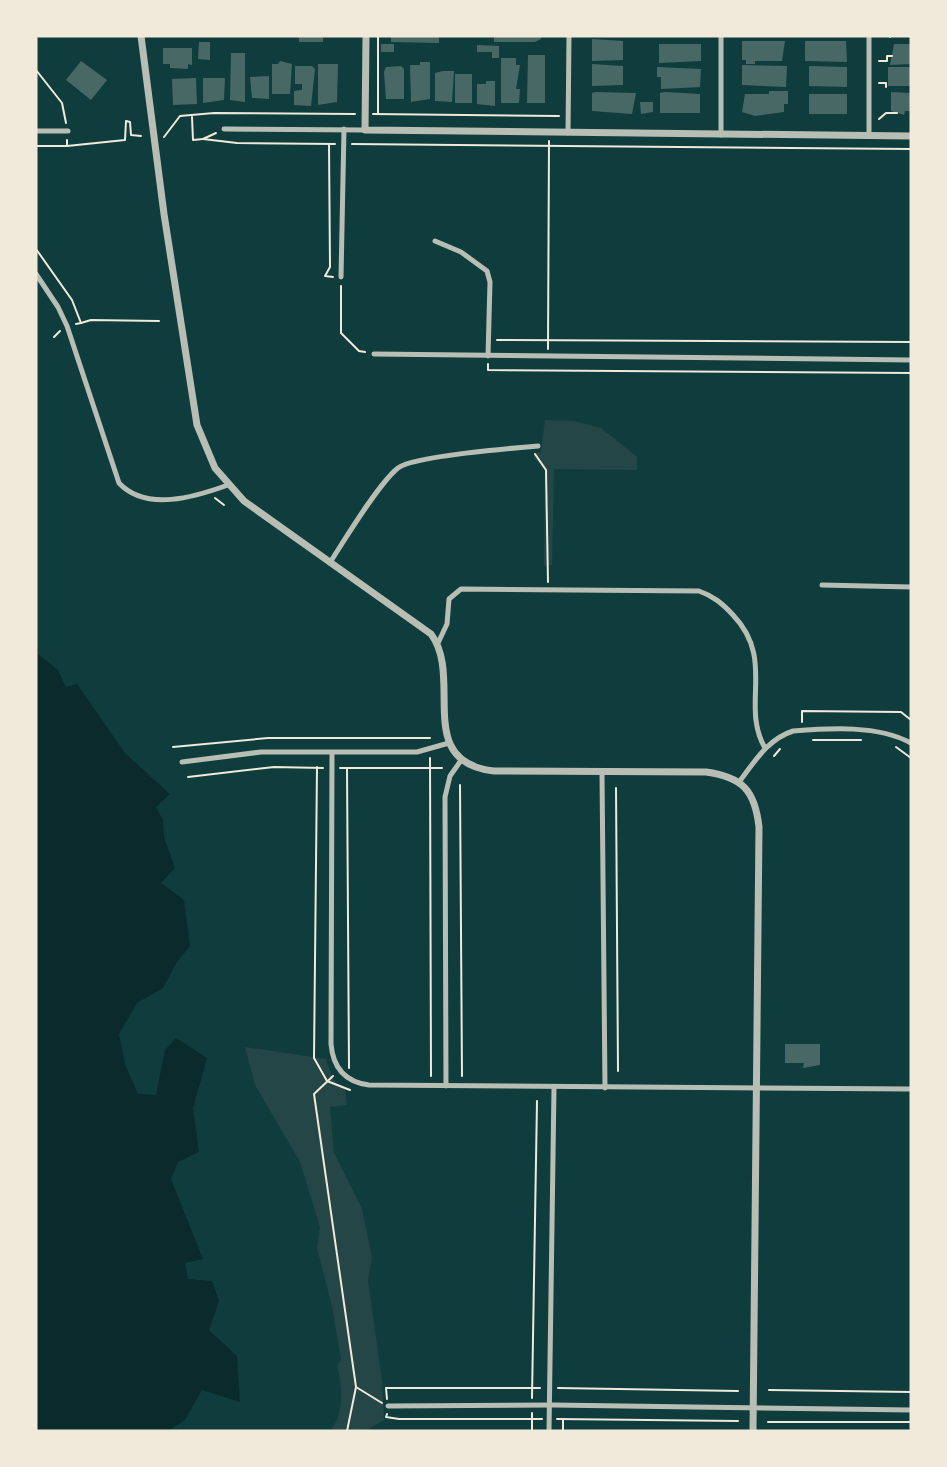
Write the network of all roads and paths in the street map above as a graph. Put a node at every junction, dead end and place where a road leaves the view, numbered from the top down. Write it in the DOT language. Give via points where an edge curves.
graph roads {
  1 [pos="141,36"];
  2 [pos="366,36"];
  3 [pos="378,36"];
  4 [pos="569,36"];
  5 [pos="721,36"];
  6 [pos="869,36"];
  7 [pos="892,56"];
  8 [pos="879,61"];
  9 [pos="36,69"];
  10 [pos="879,82"];
  11 [pos="886,87"];
  12 [pos="897,113"];
  13 [pos="366,114"];
  14 [pos="378,114"];
  15 [pos="192,116"];
  16 [pos="568,116"];
  17 [pos="879,119"];
  18 [pos="224,129"];
  19 [pos="344,129"];
  20 [pos="365,130"];
  21 [pos="36,131"];
  22 [pos="68,131"];
  23 [pos="549,133"];
  24 [pos="568,133"];
  25 [pos="721,135"];
  26 [pos="869,135"];
  27 [pos="141,136"];
  28 [pos="911,136"];
  29 [pos="155,138"];
  30 [pos="203,139"];
  31 [pos="329,144"];
  32 [pos="344,144"];
  33 [pos="36,146"];
  34 [pos="67,146"];
  35 [pos="549,147"];
  36 [pos="911,149"];
  37 [pos="435,242"];
  38 [pos="36,274"];
  39 [pos="341,277"];
  40 [pos="159,321"];
  41 [pos="81,322"];
  42 [pos="488,340"];
  43 [pos="548,340"];
  44 [pos="911,342"];
  45 [pos="374,354"];
  46 [pos="488,356"];
  47 [pos="549,358"];
  48 [pos="911,360"];
  49 [pos="911,373"];
  50 [pos="538,446"];
  51 [pos="538,459"];
  52 [pos="228,484"];
  53 [pos="214,498"];
  54 [pos="224,505"];
  55 [pos="331,561"];
  56 [pos="822,585"];
  57 [pos="911,587"];
  58 [pos="549,588"];
  59 [pos="438,643"];
  60 [pos="802,720"];
  61 [pos="911,720"];
  62 [pos="430,738"];
  63 [pos="803,740"];
  64 [pos="867,740"];
  65 [pos="449,743"];
  66 [pos="911,743"];
  67 [pos="787,744"];
  68 [pos="888,744"];
  69 [pos="173,747"];
  70 [pos="765,748"];
  71 [pos="332,753"];
  72 [pos="774,756"];
  73 [pos="430,758"];
  74 [pos="911,758"];
  75 [pos="462,759"];
  76 [pos="182,762"];
  77 [pos="317,768"];
  78 [pos="332,768"];
  79 [pos="347,768"];
  80 [pos="430,768"];
  81 [pos="442,768"];
  82 [pos="602,772"];
  83 [pos="188,777"];
  84 [pos="739,782"];
  85 [pos="460,785"];
  86 [pos="616,788"];
  87 [pos="339,1070"];
  88 [pos="618,1071"];
  89 [pos="349,1080"];
  90 [pos="327,1081"];
  91 [pos="431,1086"];
  92 [pos="446,1086"];
  93 [pos="462,1086"];
  94 [pos="554,1088"];
  95 [pos="605,1088"];
  96 [pos="757,1088"];
  97 [pos="911,1089"];
  98 [pos="350,1090"];
  99 [pos="537,1101"];
  100 [pos="356,1387"];
  101 [pos="386,1388"];
  102 [pos="533,1388"];
  103 [pos="550,1388"];
  104 [pos="738,1390"];
  105 [pos="769,1390"];
  106 [pos="911,1392"];
  107 [pos="532,1405"];
  108 [pos="550,1405"];
  109 [pos="388,1406"];
  110 [pos="753,1408"];
  111 [pos="911,1410"];
  112 [pos="387,1417"];
  113 [pos="532,1419"];
  114 [pos="549,1419"];
  115 [pos="563,1419"];
  116 [pos="738,1421"];
  117 [pos="768,1422"];
  118 [pos="911,1422"];
  119 [pos="347,1431"];
  120 [pos="532,1431"];
  121 [pos="549,1431"];
  122 [pos="563,1431"];
  123 [pos="753,1431"];
  1 -- 29 [label="street"];
  2 -- 13 [label="street"];
  3 -- 14 [label="path"];
  4 -- 16 [label="street"];
  5 -- 25 [label="street"];
  6 -- 26 [label="street"];
  7 -- 8 [label="path"];
  9 -- 22 [label="path" via="62,103"];
  10 -- 11 [label="path" via="886,83"];
  12 -- 17 [label="path" via="886,113"];
  13 -- 14 [label="path"];
  13 -- 15 [label="path"];
  13 -- 20 [label="street"];
  14 -- 16 [label="path"];
  15 -- 29 [label="path" via="180,116 165,136"];
  15 -- 30 [label="path" via="193,140"];
  16 -- 24 [label="street"];
  18 -- 19 [label="street"];
  18 -- 30 [label="path"];
  19 -- 20 [label="street"];
  19 -- 32 [label="street"];
  20 -- 23 [label="street"];
  21 -- 22 [label="street"];
  22 -- 34 [label="path"];
  23 -- 24 [label="street"];
  23 -- 35 [label="path"];
  24 -- 25 [label="street"];
  25 -- 26 [label="street"];
  26 -- 28 [label="street"];
  27 -- 34 [label="path" via="131,135 126,122 125,140"];
  29 -- 52 [label="street" via="197,425 209,458"];
  30 -- 31 [label="path"];
  31 -- 32 [label="path"];
  31 -- 39 [label="path" via="330,267 325,276"];
  32 -- 35 [label="path"];
  32 -- 39 [label="street"];
  33 -- 34 [label="path"];
  35 -- 36 [label="path"];
  35 -- 43 [label="path"];
  37 -- 42 [label="street" via="461,252 487,271"];
  38 -- 52 [label="street" via="67,326 119,483 136,497 154,501 209,492"];
  39 -- 45 [label="path" via="341,333 359,351"];
  40 -- 41 [label="path"];
  42 -- 43 [label="path"];
  42 -- 46 [label="street"];
  43 -- 44 [label="path"];
  43 -- 47 [label="path"];
  45 -- 46 [label="street"];
  46 -- 47 [label="street"];
  46 -- 49 [label="path" via="488,370"];
  47 -- 48 [label="street"];
  50 -- 55 [label="street" via="403,465 389,477"];
  51 -- 58 [label="path" via="546,470"];
  52 -- 55 [label="street" via="253,508"];
  53 -- 54 [label="path"];
  55 -- 59 [label="street" via="421,625"];
  56 -- 57 [label="street"];
  58 -- 59 [label="street" via="456,590 449,599 447,624"];
  58 -- 70 [label="street" via="682,590 713,596 737,619 755,652 756,725"];
  59 -- 65 [label="street"];
  60 -- 61 [label="path" via="801,711 901,712"];
  62 -- 69 [label="path" via="268,738"];
  63 -- 64 [label="path"];
  65 -- 71 [label="street" via="417,752"];
  65 -- 75 [label="street"];
  66 -- 70 [label="street" via="897,735 865,730 802,730 784,734"];
  67 -- 72 [label="path"];
  68 -- 74 [label="path"];
  70 -- 84 [label="street"];
  71 -- 76 [label="street" via="261,752"];
  71 -- 78 [label="street"];
  73 -- 80 [label="path"];
  75 -- 82 [label="street" via="480,770"];
  75 -- 92 [label="street" via="450,776 445,797"];
  77 -- 78 [label="path"];
  77 -- 83 [label="path" via="273,767"];
  77 -- 90 [label="path" via="314,1047 316,1063"];
  78 -- 79 [label="path"];
  78 -- 87 [label="street" via="332,1056"];
  79 -- 80 [label="path"];
  79 -- 89 [label="path"];
  80 -- 81 [label="path"];
  80 -- 91 [label="path"];
  82 -- 84 [label="street" via="706,772"];
  82 -- 95 [label="street"];
  84 -- 96 [label="street" via="752,798 759,827"];
  85 -- 93 [label="path"];
  86 -- 88 [label="path"];
  87 -- 89 [label="street"];
  87 -- 90 [label="path"];
  89 -- 91 [label="street" via="369,1085"];
  90 -- 98 [label="path"];
  90 -- 100 [label="path" via="314,1094"];
  91 -- 92 [label="street"];
  92 -- 93 [label="street"];
  93 -- 94 [label="street"];
  94 -- 95 [label="street"];
  94 -- 103 [label="street"];
  95 -- 96 [label="street"];
  96 -- 97 [label="street"];
  96 -- 110 [label="street"];
  99 -- 102 [label="path"];
  100 -- 109 [label="path"];
  100 -- 119 [label="path"];
  101 -- 102 [label="path"];
  102 -- 103 [label="path"];
  102 -- 107 [label="path"];
  103 -- 104 [label="path"];
  103 -- 108 [label="street"];
  105 -- 106 [label="path"];
  107 -- 108 [label="street"];
  107 -- 109 [label="street"];
  107 -- 113 [label="path"];
  108 -- 110 [label="street"];
  108 -- 114 [label="street"];
  110 -- 111 [label="street"];
  110 -- 123 [label="street"];
  112 -- 113 [label="path"];
  113 -- 114 [label="path"];
  113 -- 120 [label="path"];
  114 -- 115 [label="path"];
  114 -- 121 [label="street"];
  115 -- 116 [label="path"];
  115 -- 122 [label="path"];
  117 -- 118 [label="path"];
}
